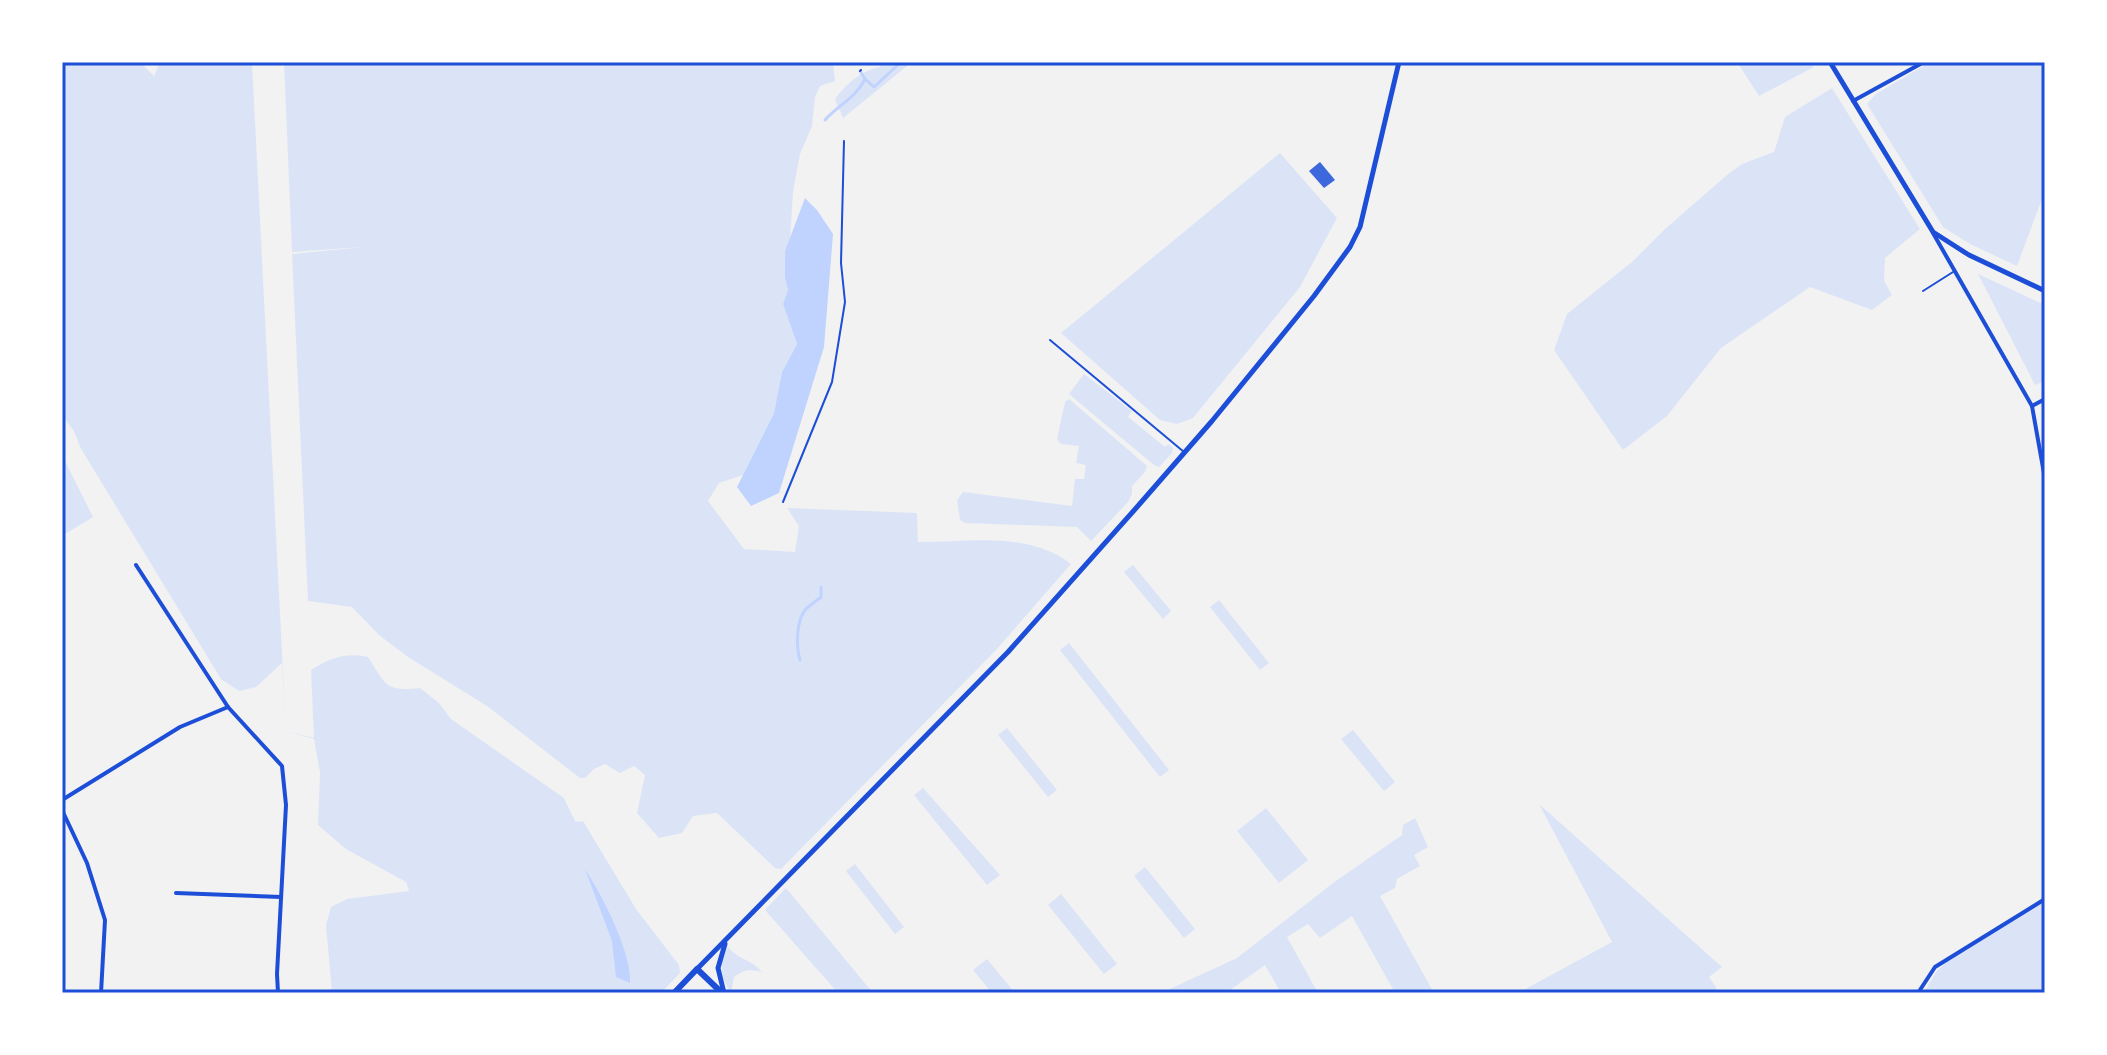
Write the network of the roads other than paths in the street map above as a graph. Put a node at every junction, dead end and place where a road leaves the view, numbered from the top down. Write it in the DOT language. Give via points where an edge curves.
graph roads {
  1 [pos="1399,62"];
  2 [pos="1830,62"];
  3 [pos="1924,62"];
  4 [pos="1853,101"];
  5 [pos="1933,232"];
  6 [pos="1954,271"];
  7 [pos="1923,291"];
  8 [pos="2045,291"];
  9 [pos="1050,340"];
  10 [pos="2045,399"];
  11 [pos="2032,406"];
  12 [pos="1185,453"];
  13 [pos="2045,479"];
  14 [pos="136,565"];
  15 [pos="228,707"];
  16 [pos="62,800"];
  17 [pos="62,810"];
  18 [pos="176,893"];
  19 [pos="281,897"];
  20 [pos="2045,899"];
  21 [pos="727,938"];
  22 [pos="697,969"];
  23 [pos="101,993"];
  24 [pos="278,993"];
  25 [pos="674,993"];
  26 [pos="723,993"];
  27 [pos="1918,993"];
  1 -- 12 [label="street" via="1365,208 1350,247"];
  2 -- 4 [label="street"];
  3 -- 4 [label="street"];
  4 -- 5 [label="street"];
  5 -- 6 [label="street"];
  5 -- 8 [label="street"];
  6 -- 7 [label="lane"];
  6 -- 11 [label="street"];
  9 -- 12 [label="lane"];
  10 -- 11 [label="street"];
  11 -- 13 [label="street"];
  12 -- 21 [label="street" via="1008,652"];
  14 -- 15 [label="street"];
  15 -- 16 [label="street" via="180,727"];
  15 -- 19 [label="street" via="282,766 286,805"];
  17 -- 23 [label="street" via="105,920"];
  18 -- 19 [label="street"];
  19 -- 24 [label="street"];
  20 -- 27 [label="street" via="1935,967"];
  21 -- 22 [label="street"];
  21 -- 26 [label="street" via="718,968"];
  22 -- 25 [label="main road"];
  22 -- 26 [label="main road"];
}
